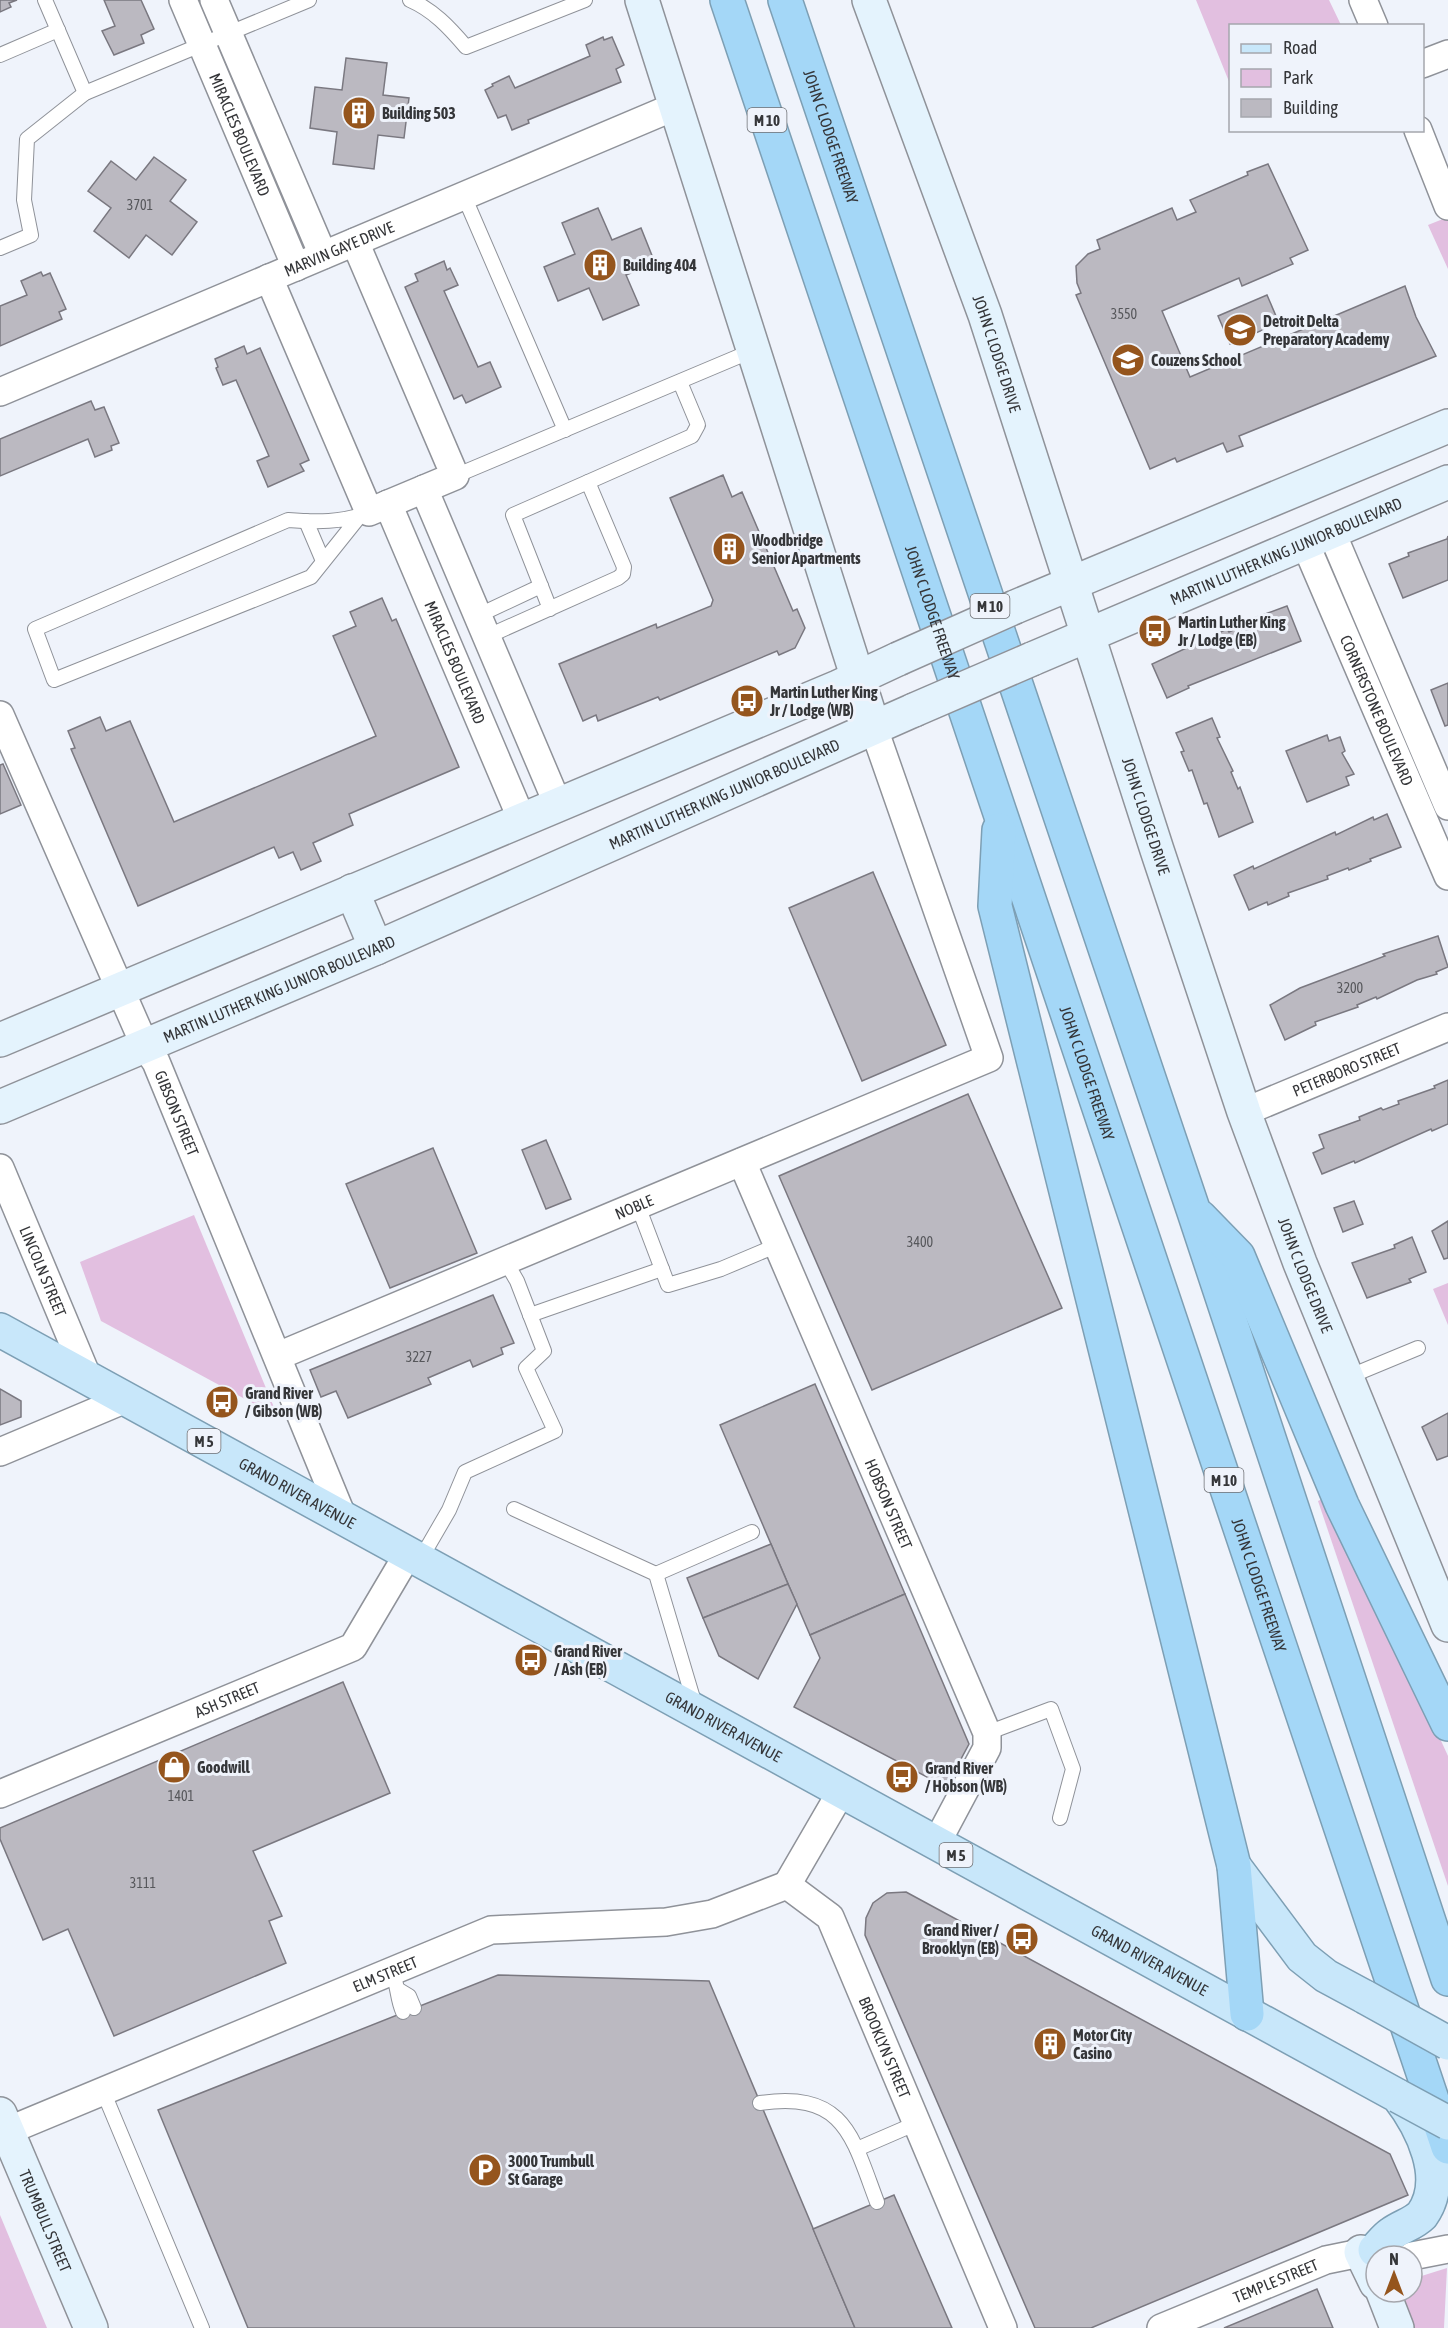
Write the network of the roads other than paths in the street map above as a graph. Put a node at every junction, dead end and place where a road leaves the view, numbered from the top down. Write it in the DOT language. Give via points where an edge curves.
graph roads {
  1 [pos="45,0"];
  2 [pos="183,0"];
  3 [pos="214,0"];
  4 [pos="309,0"];
  5 [pos="410,0"];
  6 [pos="585,0"];
  7 [pos="642,0"];
  8 [pos="727,0"];
  9 [pos="785,0"];
  10 [pos="869,0"];
  11 [pos="1362,0"];
  12 [pos="1373,24"];
  13 [pos="58,30"];
  14 [pos="228,33"];
  15 [pos="201,44"];
  16 [pos="1448,54"];
  17 [pos="0,55"];
  18 [pos="1424,63"];
  19 [pos="85,93"];
  20 [pos="676,106"];
  21 [pos="1419,132"];
  22 [pos="464,196"];
  23 [pos="1448,206"];
  24 [pos="355,242"];
  25 [pos="0,248"];
  26 [pos="323,255"];
  27 [pos="296,267"];
  28 [pos="269,278"];
  29 [pos="754,350"];
  30 [pos="680,382"];
  31 [pos="0,392"];
  32 [pos="1448,426"];
  33 [pos="565,430"];
  34 [pos="455,476"];
  35 [pos="588,482"];
  36 [pos="1448,482"];
  37 [pos="424,489"];
  38 [pos="372,511"];
  39 [pos="306,521"];
  40 [pos="1318,538"];
  41 [pos="324,561"];
  42 [pos="1073,582"];
  43 [pos="541,586"];
  44 [pos="550,609"];
  45 [pos="482,626"];
  46 [pos="1090,636"];
  47 [pos="858,678"];
  48 [pos="0,715"];
  49 [pos="873,726"];
  50 [pos="558,805"];
  51 [pos="1448,806"];
  52 [pos="1000,813"];
  53 [pos="522,820"];
  54 [pos="1448,876"];
  55 [pos="352,891"];
  56 [pos="376,948"];
  57 [pos="122,989"];
  58 [pos="1448,1027"];
  59 [pos="0,1040"];
  60 [pos="145,1046"];
  61 [pos="0,1107"];
  62 [pos="1244,1112"];
  63 [pos="742,1162"];
  64 [pos="0,1168"];
  65 [pos="638,1206"];
  66 [pos="1194,1212"];
  67 [pos="778,1245"];
  68 [pos="506,1262"];
  69 [pos="662,1269"];
  70 [pos="530,1315"];
  71 [pos="0,1330"];
  72 [pos="1418,1348"];
  73 [pos="278,1356"];
  74 [pos="87,1376"];
  75 [pos="1348,1377"];
  76 [pos="128,1398"];
  77 [pos="0,1452"];
  78 [pos="514,1509"];
  79 [pos="343,1518"];
  80 [pos="752,1532"];
  81 [pos="414,1557"];
  82 [pos="656,1574"];
  83 [pos="1448,1625"];
  84 [pos="697,1713"];
  85 [pos="1448,1724"];
  86 [pos="987,1733"];
  87 [pos="841,1792"];
  88 [pos="0,1794"];
  89 [pos="1060,1818"];
  90 [pos="936,1844"];
  91 [pos="1234,1866"];
  92 [pos="787,1886"];
  93 [pos="1448,1979"];
  94 [pos="395,1980"];
  95 [pos="409,2010"];
  96 [pos="1247,2014"];
  97 [pos="1448,2043"];
  98 [pos="104,2091"];
  99 [pos="1398,2096"];
  100 [pos="760,2103"];
  101 [pos="917,2123"];
  102 [pos="1448,2123"];
  103 [pos="2,2126"];
  104 [pos="1448,2147"];
  105 [pos="857,2150"];
  106 [pos="877,2202"];
  107 [pos="1383,2244"];
  108 [pos="1448,2248"];
  109 [pos="1364,2253"];
  110 [pos="1424,2253"];
  111 [pos="1388,2304"];
  112 [pos="91,2328"];
  113 [pos="202,2328"];
  114 [pos="1002,2328"];
  115 [pos="1161,2328"];
  116 [pos="1397,2328"];
  1 -- 13 [label="lane"];
  2 -- 15 [label="street, MIRACLES BOULEVARD"];
  3 -- 14 [label="street, MIRACLES BOULEVARD"];
  4 -- 14 [label="lane"];
  5 -- 6 [label="lane" via="446,24 466,47"];
  7 -- 20 [label="main road"];
  8 -- 52 [label="highway, JOHN C LODGE FREEWAY / M 10"];
  9 -- 66 [label="highway, JOHN C LODGE FREEWAY / M 10"];
  10 -- 42 [label="main road, JOHN C LODGE DRIVE" via="958,237"];
  11 -- 12 [label="street"];
  13 -- 17 [label="lane"];
  13 -- 19 [label="lane"];
  14 -- 15 [label="lane"];
  14 -- 26 [label="street, MIRACLES BOULEVARD"];
  15 -- 19 [label="lane"];
  15 -- 27 [label="street, MIRACLES BOULEVARD"];
  16 -- 18 [label="street"];
  19 -- 25 [label="lane" via="27,140 24,200 31,235"];
  20 -- 22 [label="street, MARVIN GAYE DRIVE"];
  20 -- 29 [label="main road"];
  21 -- 23 [label="street"];
  22 -- 24 [label="street, MARVIN GAYE DRIVE"];
  22 -- 33 [label="lane"];
  24 -- 26 [label="street, MARVIN GAYE DRIVE"];
  24 -- 34 [label="street"];
  26 -- 27 [label="street, MARVIN GAYE DRIVE"];
  27 -- 28 [label="street, MARVIN GAYE DRIVE"];
  28 -- 31 [label="street, MARVIN GAYE DRIVE"];
  28 -- 38 [label="street, MIRACLES BOULEVARD"];
  29 -- 30 [label="lane"];
  29 -- 47 [label="main road"];
  30 -- 33 [label="lane"];
  30 -- 35 [label="lane" via="698,425 692,436"];
  32 -- 42 [label="main road"];
  33 -- 34 [label="lane"];
  34 -- 37 [label="street"];
  35 -- 43 [label="lane" via="513,515"];
  35 -- 44 [label="lane" via="624,567 623,574"];
  36 -- 40 [label="main road, MARTIN LUTHER KING JUNIOR BOULEVARD"];
  37 -- 38 [label="street"];
  37 -- 45 [label="street"];
  38 -- 39 [label="lane"];
  38 -- 41 [label="lane"];
  38 -- 53 [label="street, MIRACLES BOULEVARD"];
  39 -- 41 [label="lane"];
  39 -- 41 [label="lane" via="288,520 35,629 54,680 311,577"];
  40 -- 46 [label="main road, MARTIN LUTHER KING JUNIOR BOULEVARD"];
  40 -- 51 [label="street, CORNERSTONE BOULEVARD"];
  40 -- 54 [label="street, CORNERSTONE BOULEVARD"];
  42 -- 46 [label="main road, JOHN C LODGE DRIVE"];
  42 -- 47 [label="main road, bridge"];
  43 -- 44 [label="lane"];
  43 -- 45 [label="lane"];
  44 -- 45 [label="lane"];
  45 -- 50 [label="street"];
  46 -- 49 [label="main road, MARTIN LUTHER KING JUNIOR BOULEVARD, bridge"];
  46 -- 62 [label="main road, JOHN C LODGE DRIVE"];
  47 -- 49 [label="main road"];
  47 -- 50 [label="main road"];
  48 -- 57 [label="street, GIBSON STREET"];
  49 -- 56 [label="main road, MARTIN LUTHER KING JUNIOR BOULEVARD"];
  49 -- 63 [label="street, NOBLE" via="989,1058"];
  50 -- 53 [label="main road"];
  52 -- 91 [label="highway" via="995,906"];
  52 -- 104 [label="highway, JOHN C LODGE FREEWAY / M 10"];
  53 -- 55 [label="main road"];
  55 -- 56 [label="main road"];
  55 -- 57 [label="main road"];
  56 -- 60 [label="main road, MARTIN LUTHER KING JUNIOR BOULEVARD"];
  57 -- 59 [label="main road"];
  57 -- 60 [label="street, GIBSON STREET"];
  58 -- 62 [label="street, PETERBORO STREET"];
  60 -- 61 [label="main road, MARTIN LUTHER KING JUNIOR BOULEVARD"];
  60 -- 73 [label="street, GIBSON STREET" via="156,1062"];
  62 -- 75 [label="main road, JOHN C LODGE DRIVE"];
  63 -- 65 [label="street, NOBLE"];
  63 -- 67 [label="street, HOBSON STREET"];
  64 -- 74 [label="street, LINCOLN STREET"];
  65 -- 68 [label="street, NOBLE"];
  65 -- 69 [label="lane"];
  66 -- 85 [label="highway" via="1238,1256 1342,1505"];
  66 -- 93 [label="highway, JOHN C LODGE FREEWAY / M 10"];
  67 -- 69 [label="lane" via="668,1286"];
  67 -- 86 [label="street, HOBSON STREET"];
  68 -- 70 [label="lane"];
  68 -- 73 [label="street, NOBLE"];
  69 -- 70 [label="lane"];
  70 -- 81 [label="lane" via="544,1351 526,1368 555,1431 465,1472 449,1510"];
  71 -- 74 [label="main road, GRAND RIVER AVENUE / M 5"];
  72 -- 75 [label="lane"];
  73 -- 79 [label="street, GIBSON STREET"];
  74 -- 76 [label="main road, GRAND RIVER AVENUE / M 5"];
  75 -- 83 [label="main road, JOHN C LODGE DRIVE"];
  76 -- 77 [label="street"];
  76 -- 79 [label="main road, GRAND RIVER AVENUE / M 5"];
  78 -- 82 [label="lane"];
  79 -- 81 [label="main road, GRAND RIVER AVENUE / M 5"];
  80 -- 82 [label="lane"];
  81 -- 84 [label="main road, GRAND RIVER AVENUE / M 5"];
  81 -- 88 [label="street, ASH STREET" via="353,1647"];
  82 -- 84 [label="lane"];
  84 -- 87 [label="main road, GRAND RIVER AVENUE / M 5"];
  86 -- 89 [label="lane" via="1051,1709 1073,1769"];
  86 -- 90 [label="street" via="987,1748"];
  87 -- 90 [label="main road, GRAND RIVER AVENUE / M 5"];
  87 -- 92 [label="street"];
  90 -- 96 [label="main road, GRAND RIVER AVENUE / M 5"];
  91 -- 96 [label="highway"];
  91 -- 97 [label="main road, bridge" via="1302,1957 1320,1972"];
  92 -- 94 [label="street, ELM STREET" via="712,1914 666,1922 490,1930"];
  92 -- 101 [label="street, BROOKLYN STREET" via="830,1917"];
  94 -- 95 [label="lane" via="398,2001"];
  94 -- 98 [label="street, ELM STREET"];
  96 -- 99 [label="main road, GRAND RIVER AVENUE / M 5"];
  98 -- 103 [label="street, ELM STREET"];
  98 -- 113 [label="lane"];
  99 -- 102 [label="main road, GRAND RIVER AVENUE / M 5, bridge"];
  99 -- 107 [label="main road" via="1422,2127 1437,2179 1434,2202"];
  100 -- 105 [label="lane" via="804,2101 828,2111 844,2124"];
  101 -- 105 [label="lane"];
  101 -- 114 [label="street, BROOKLYN STREET"];
  103 -- 112 [label="main road, TRUMBULL STREET"];
  105 -- 106 [label="lane"];
  108 -- 110 [label="street"];
  109 -- 115 [label="street, TEMPLE STREET" via="1345,2254 1295,2271"];
  111 -- 116 [label="main road"];
}
